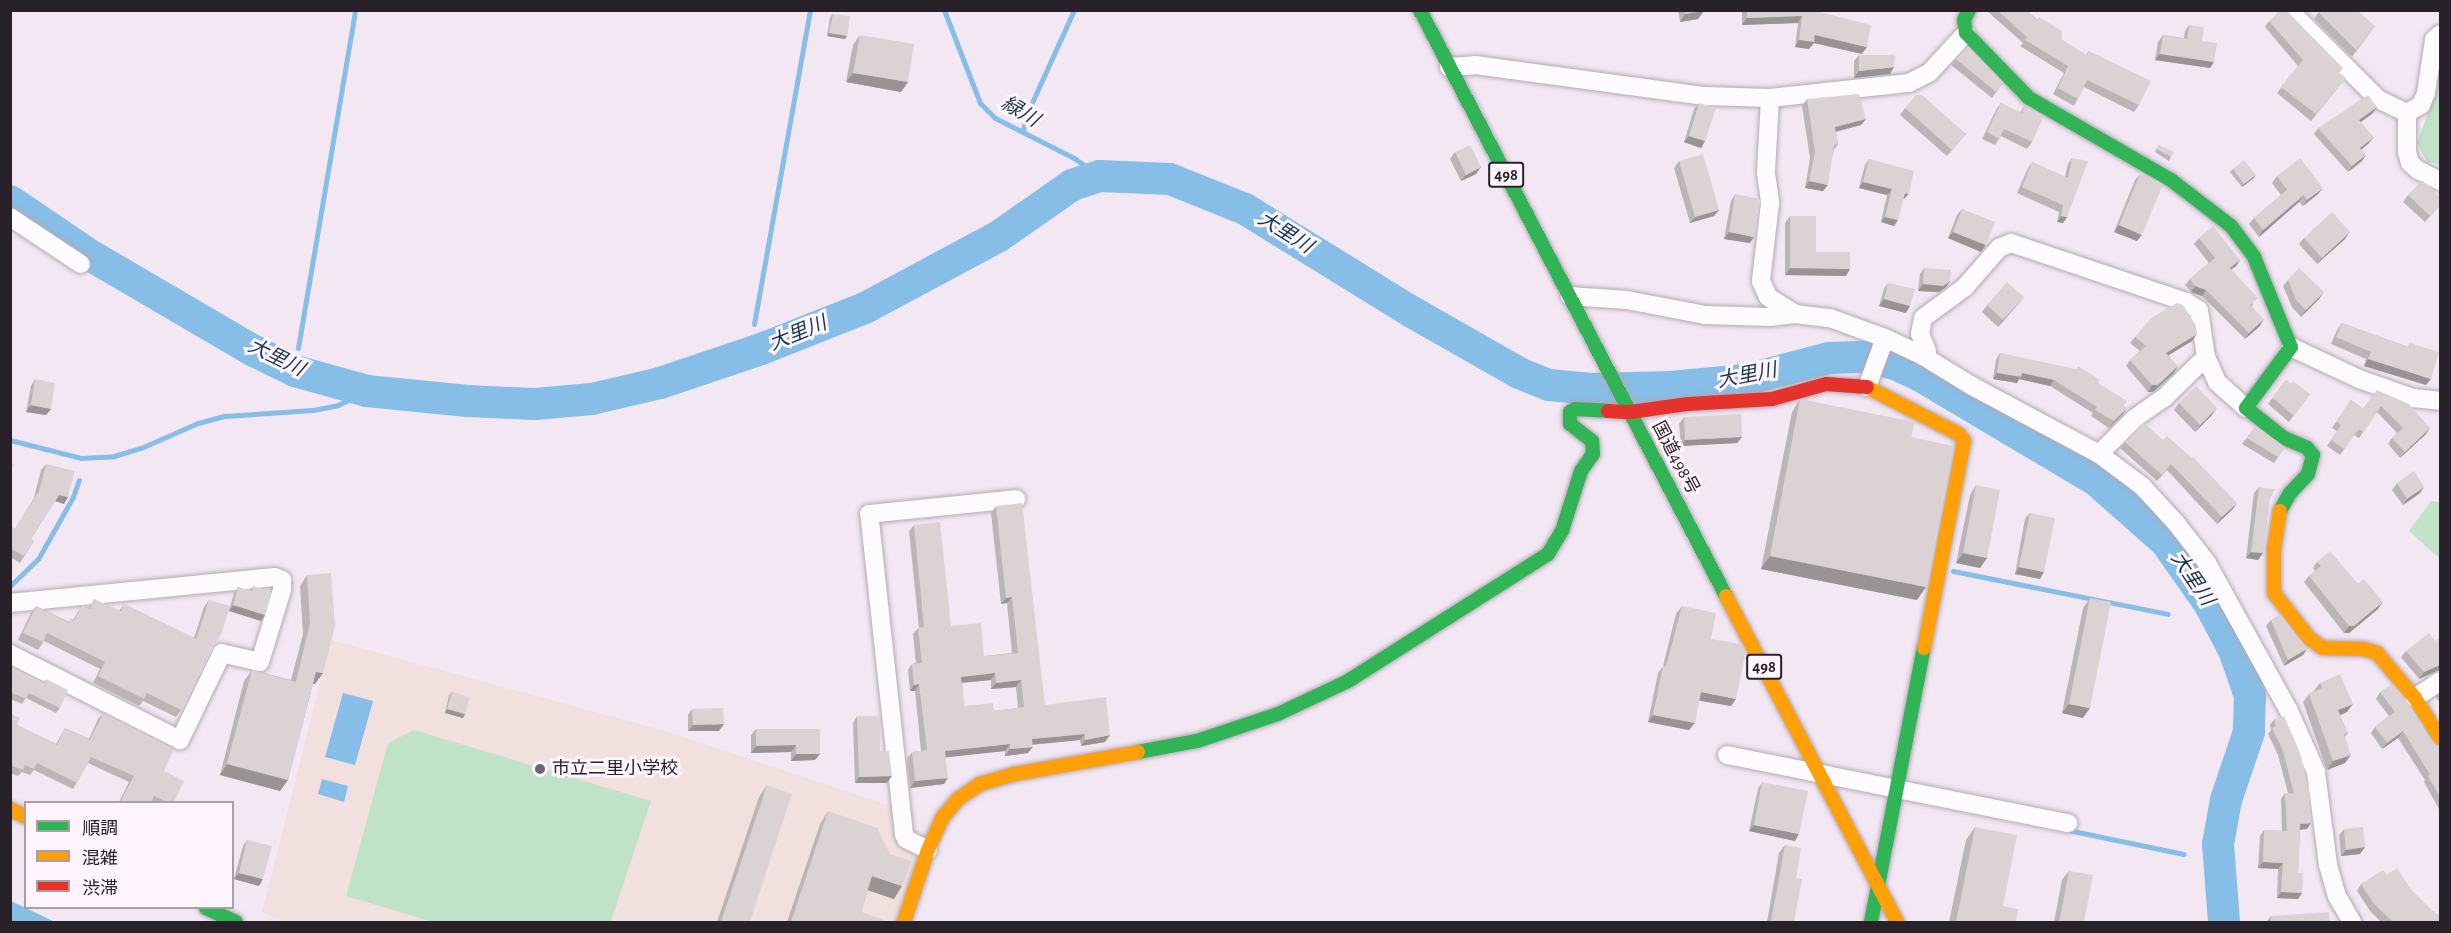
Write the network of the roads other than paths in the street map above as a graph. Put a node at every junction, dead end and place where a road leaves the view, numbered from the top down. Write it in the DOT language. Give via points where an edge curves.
graph roads {
  1 [pos="1420,10"];
  2 [pos="1969,10"];
  3 [pos="2289,10"];
  4 [pos="1966,33"];
  5 [pos="2440,34"];
  6 [pos="1449,67"];
  7 [pos="1770,98"];
  8 [pos="2408,113"];
  9 [pos="2440,181"];
  10 [pos="10,217"];
  11 [pos="81,264"];
  12 [pos="1570,296"];
  13 [pos="1796,314"];
  14 [pos="1885,338"];
  15 [pos="2291,346"];
  16 [pos="1923,356"];
  17 [pos="2206,357"];
  18 [pos="1867,387"];
  19 [pos="2440,401"];
  20 [pos="2246,408"];
  21 [pos="1630,412"];
  22 [pos="2099,454"];
  23 [pos="1016,499"];
  24 [pos="10,603"];
  25 [pos="10,654"];
  26 [pos="2440,681"];
  27 [pos="2415,698"];
  28 [pos="2440,738"];
  29 [pos="1727,755"];
  30 [pos="1820,774"];
  31 [pos="1898,789"];
  32 [pos="10,809"];
  33 [pos="24,816"];
  34 [pos="2068,823"];
  35 [pos="928,850"];
  36 [pos="1878,888"];
  37 [pos="208,909"];
  38 [pos="236,922"];
  39 [pos="904,922"];
  40 [pos="1871,922"];
  41 [pos="1896,922"];
  42 [pos="2352,922"];
  1 -- 6 [label="main road, 国道498号 / 498"];
  2 -- 4 [label="main road" via="1964,20"];
  3 -- 8 [label="street" via="2378,99"];
  4 -- 7 [label="street" via="1929,73 1910,83"];
  4 -- 15 [label="main road" via="2029,98 2163,174 2231,226 2254,257"];
  5 -- 8 [label="street" via="2434,40 2426,93 2421,105"];
  6 -- 7 [label="street" via="1475,65 1705,96"];
  6 -- 12 [label="main road, 国道498号 / 498"];
  7 -- 13 [label="street" via="1766,173 1770,203 1761,281 1768,297"];
  8 -- 9 [label="street" via="2410,163"];
  10 -- 11 [label="street"];
  12 -- 13 [label="street" via="1627,300 1705,315"];
  12 -- 21 [label="main road, 国道498号 / 498"];
  13 -- 14 [label="street" via="1830,318"];
  14 -- 16 [label="street"];
  14 -- 18 [label="street"];
  15 -- 19 [label="street" via="2359,379 2413,398"];
  15 -- 20 [label="main road"];
  16 -- 17 [label="street" via="1927,351 1920,334 1923,318 1965,288 1999,248 2011,243 2186,302 2199,310"];
  16 -- 22 [label="street"];
  17 -- 20 [label="street" via="2217,382"];
  17 -- 22 [label="street" via="2164,398 2134,418"];
  18 -- 21 [label="main road" via="1826,384 1772,399"];
  18 -- 31 [label="main road" via="1959,434 1964,441"];
  20 -- 27 [label="main road" via="2313,455 2308,474 2280,510 2274,548 2274,593 2309,638 2323,648 2377,653"];
  21 -- 30 [label="main road, 国道498号 / 498"];
  21 -- 35 [label="main road" via="1570,412 1570,424 1592,441 1593,454 1581,471 1562,531 1548,554 1348,681 1278,714 1197,741 1015,774 980,784 958,799 943,817"];
  22 -- 42 [label="street" via="2142,486 2176,523 2238,615 2316,772 2328,866 2337,896"];
  23 -- 35 [label="street" via="869,514 904,834 906,839"];
  24 -- 25 [label="street" via="275,577 282,580 260,662 222,653 180,740"];
  26 -- 27 [label="street"];
  27 -- 28 [label="main road"];
  29 -- 30 [label="street"];
  30 -- 31 [label="street"];
  30 -- 36 [label="main road, 国道498号 / 498"];
  31 -- 34 [label="street"];
  31 -- 36 [label="main road"];
  32 -- 33 [label="main road"];
  35 -- 39 [label="main road"];
  36 -- 40 [label="main road"];
  36 -- 41 [label="main road, 国道498号 / 498"];
  37 -- 38 [label="main road"];
}
